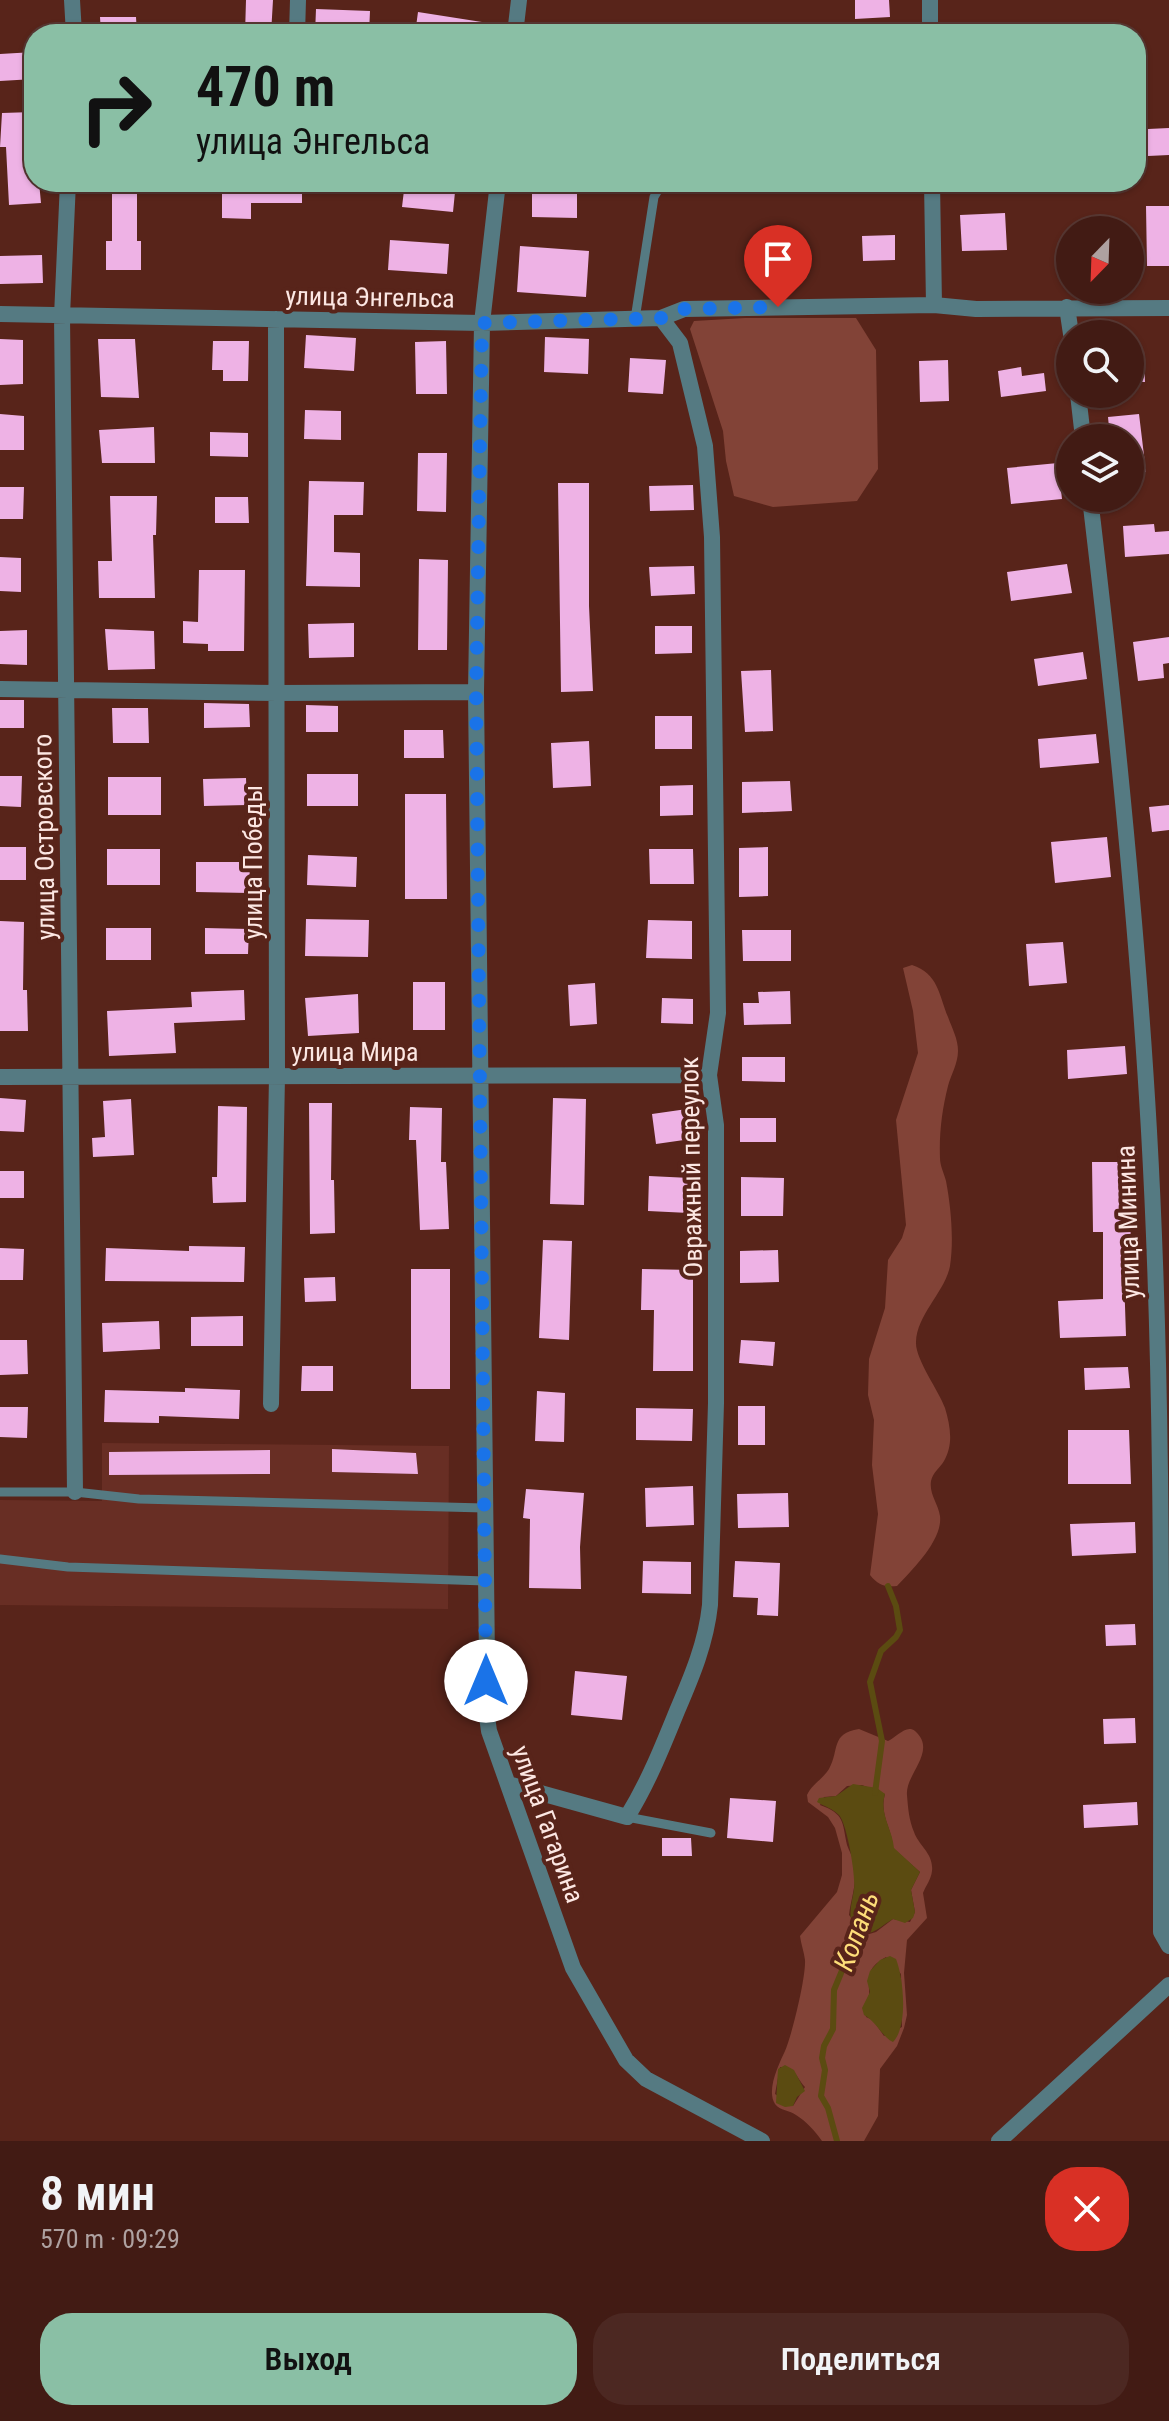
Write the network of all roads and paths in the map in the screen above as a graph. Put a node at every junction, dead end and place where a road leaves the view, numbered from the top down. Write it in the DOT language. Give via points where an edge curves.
graph roads {
  1 [pos="72,0"];
  2 [pos="298,0"];
  3 [pos="519,0"];
  4 [pos="930,0"];
  5 [pos="73,24"];
  6 [pos="297,24"];
  7 [pos="516,24"];
  8 [pos="930,24"];
  9 [pos="68,192"];
  10 [pos="497,192"];
  11 [pos="657,192"];
  12 [pos="932,192"];
  13 [pos="934,305"];
  14 [pos="1067,307"];
  15 [pos="1169,308"];
  16 [pos="0,314"];
  17 [pos="62,316"];
  18 [pos="661,318"];
  19 [pos="276,319"];
  20 [pos="635,319"];
  21 [pos="1069,320"];
  22 [pos="482,323"];
  23 [pos="1092,512"];
  24 [pos="0,689"];
  25 [pos="66,689"];
  26 [pos="476,692"];
  27 [pos="277,693"];
  28 [pos="479,1075"];
  29 [pos="709,1075"];
  30 [pos="277,1076"];
  31 [pos="0,1077"];
  32 [pos="71,1079"];
  33 [pos="271,1404"];
  34 [pos="0,1492"];
  35 [pos="75,1492"];
  36 [pos="484,1508"];
  37 [pos="0,1559"];
  38 [pos="485,1581"];
  39 [pos="508,1784"];
  40 [pos="627,1817"];
  41 [pos="711,1833"];
  42 [pos="1169,1946"];
  43 [pos="1169,1985"];
  44 [pos="762,2141"];
  45 [pos="999,2141"];
  1 -- 5 [label="street"];
  2 -- 6 [label="street"];
  3 -- 7 [label="street"];
  4 -- 8 [label="street"];
  9 -- 17 [label="street, улица Островского"];
  10 -- 22 [label="street, улица Гагарина"];
  11 -- 20 [label="lane"];
  12 -- 13 [label="street"];
  13 -- 14 [label="street, улица Энгельса"];
  13 -- 18 [label="street, улица Энгельса" via="684,309"];
  14 -- 15 [label="street, улица Энгельса"];
  14 -- 21 [label="street"];
  16 -- 17 [label="street, улица Энгельса"];
  17 -- 19 [label="street, улица Энгельса"];
  17 -- 25 [label="street, улица Островского"];
  18 -- 20 [label="street, улица Энгельса"];
  18 -- 29 [label="street, Овражный переулок" via="680,343 705,446 712,537 718,1013"];
  19 -- 22 [label="street, улица Энгельса"];
  19 -- 27 [label="street, улица Победы"];
  20 -- 22 [label="street, улица Энгельса"];
  22 -- 26 [label="street, улица Гагарина"];
  23 -- 42 [label="street, улица Минина" via="1123,780 1149,1131 1161,1514 1161,1932"];
  24 -- 25 [label="street"];
  25 -- 27 [label="street"];
  25 -- 32 [label="street, улица Островского"];
  26 -- 27 [label="street"];
  26 -- 28 [label="street, улица Гагарина"];
  27 -- 30 [label="street, улица Победы"];
  28 -- 29 [label="street, улица Мира"];
  28 -- 30 [label="street, улица Мира"];
  28 -- 36 [label="street, улица Гагарина"];
  29 -- 40 [label="street, Овражный переулок" via="716,1125 716,1403 707,1633 650,1779"];
  30 -- 32 [label="street, улица Мира"];
  30 -- 33 [label="street, улица Победы"];
  31 -- 32 [label="street, улица Мира"];
  32 -- 35 [label="street, улица Островского"];
  34 -- 35 [label="lane"];
  35 -- 36 [label="lane" via="139,1499"];
  36 -- 38 [label="street, улица Гагарина"];
  37 -- 38 [label="lane" via="68,1567"];
  38 -- 39 [label="street, улица Гагарина" via="485,1702"];
  39 -- 40 [label="street"];
  39 -- 44 [label="street, улица Гагарина" via="573,1968 626,2060 646,2079"];
  40 -- 41 [label="lane"];
  43 -- 45 [label="street"];
}
